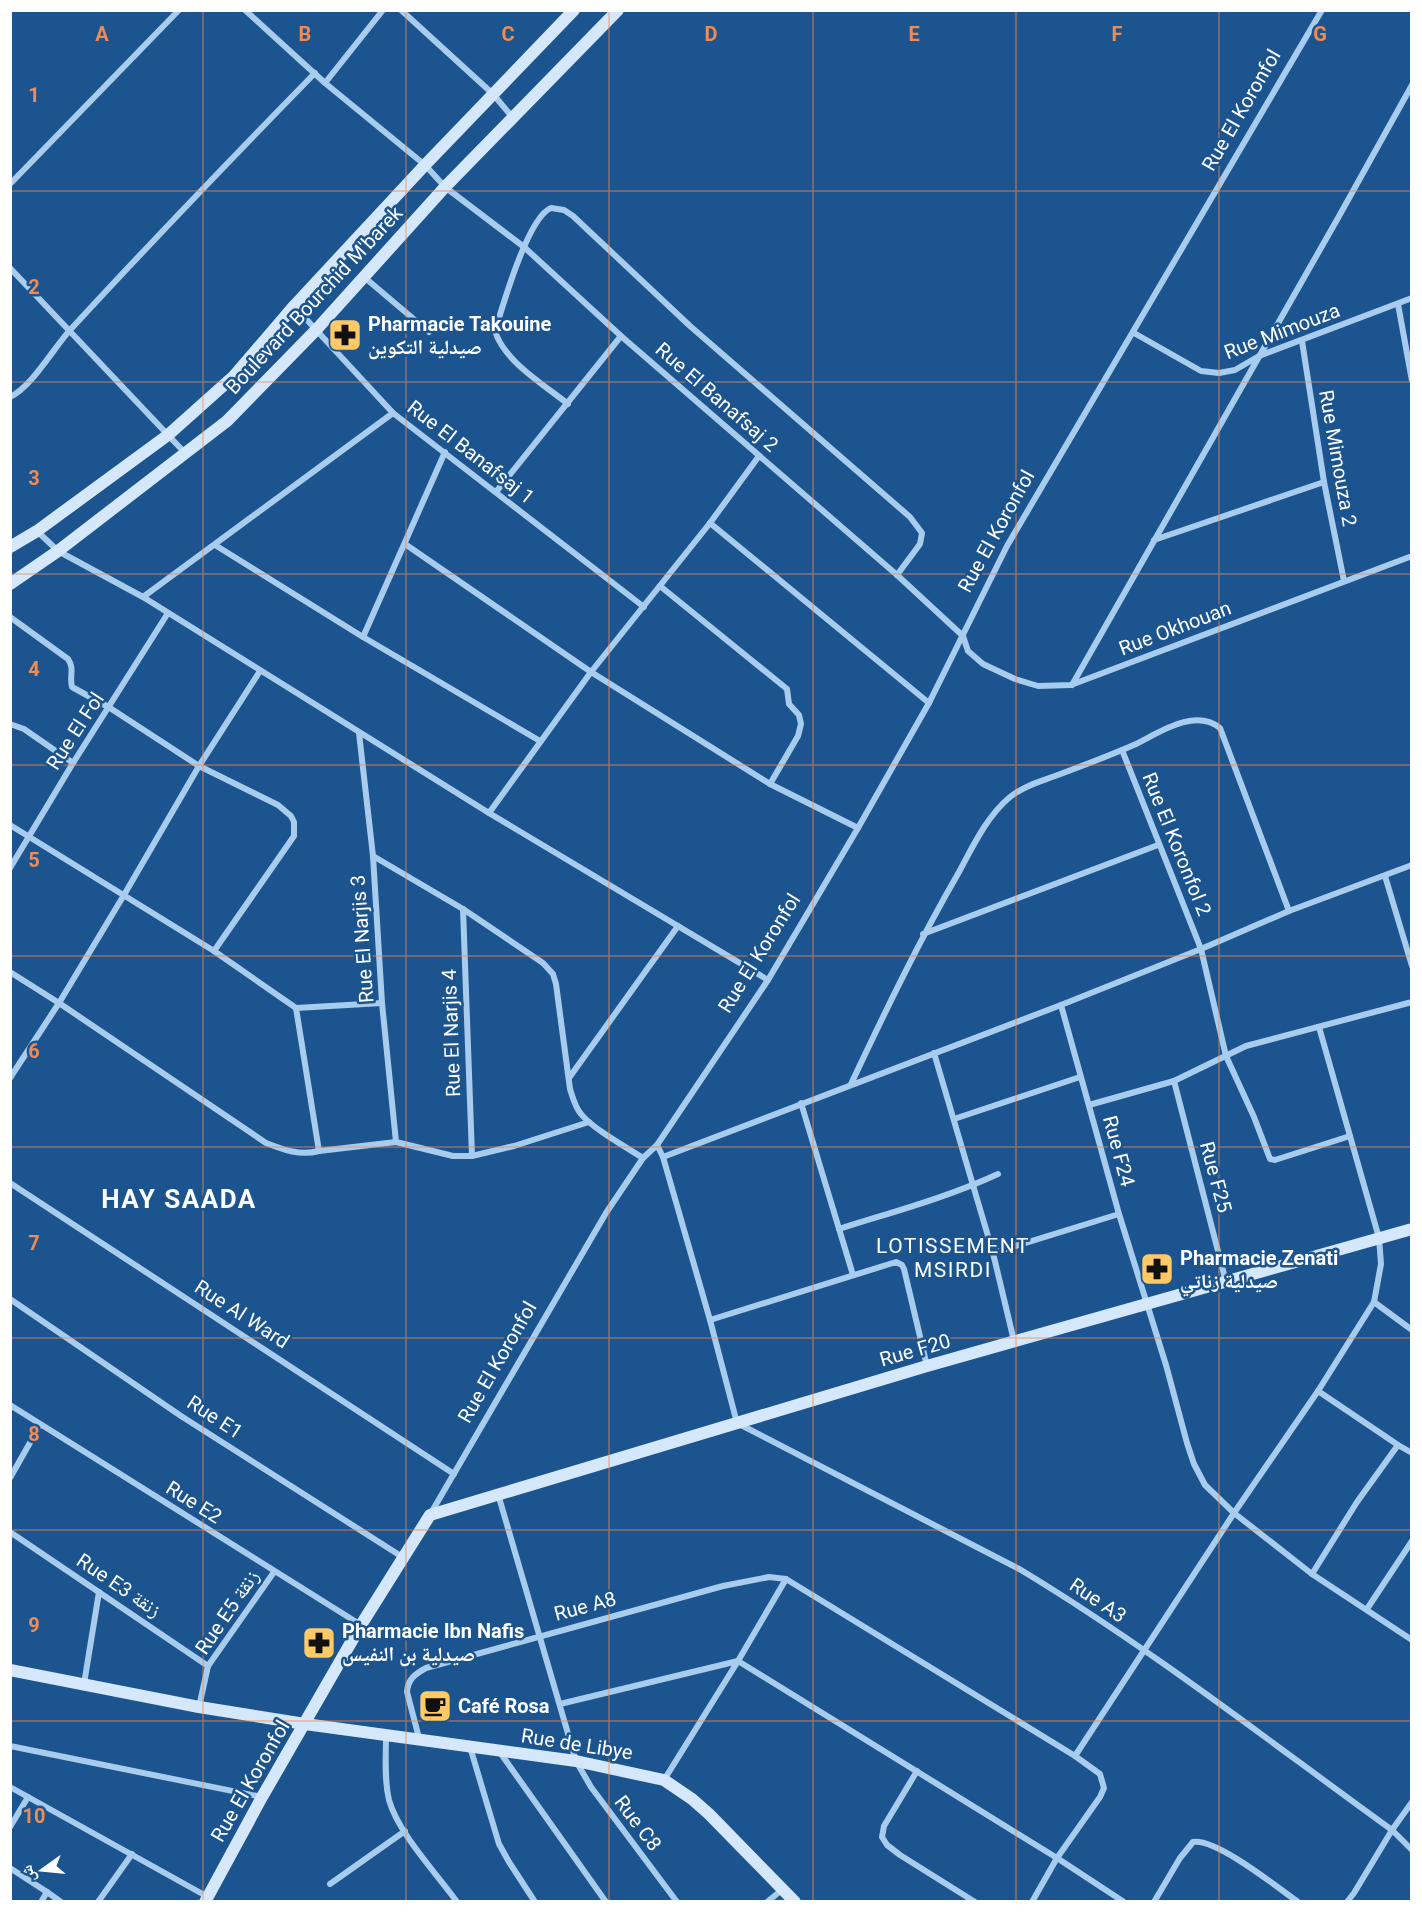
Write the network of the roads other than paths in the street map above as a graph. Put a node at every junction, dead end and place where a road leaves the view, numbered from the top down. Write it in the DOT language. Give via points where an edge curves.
graph roads {
  1 [pos="179,10"];
  2 [pos="245,10"];
  3 [pos="383,10"];
  4 [pos="401,10"];
  5 [pos="574,10"];
  6 [pos="618,10"];
  7 [pos="1322,10"];
  8 [pos="315,73"];
  9 [pos="325,82"];
  10 [pos="1412,85"];
  11 [pos="493,94"];
  12 [pos="513,118"];
  13 [pos="425,165"];
  14 [pos="10,184"];
  15 [pos="445,187"];
  16 [pos="524,247"];
  17 [pos="10,268"];
  18 [pos="364,277"];
  19 [pos="1412,298"];
  20 [pos="1398,304"];
  21 [pos="294,306"];
  22 [pos="316,330"];
  23 [pos="68,332"];
  24 [pos="429,332"];
  25 [pos="1134,333"];
  26 [pos="621,336"];
  27 [pos="1302,341"];
  28 [pos="1259,356"];
  29 [pos="1412,381"];
  30 [pos="10,397"];
  31 [pos="568,404"];
  32 [pos="393,413"];
  33 [pos="168,435"];
  34 [pos="445,452"];
  35 [pos="186,454"];
  36 [pos="759,456"];
  37 [pos="1324,482"];
  38 [pos="496,492"];
  39 [pos="710,523"];
  40 [pos="37,531"];
  41 [pos="1154,541"];
  42 [pos="405,544"];
  43 [pos="215,545"];
  44 [pos="10,547"];
  45 [pos="58,551"];
  46 [pos="1412,556"];
  47 [pos="897,575"];
  48 [pos="1344,581"];
  49 [pos="10,584"];
  50 [pos="660,586"];
  51 [pos="143,597"];
  52 [pos="644,607"];
  53 [pos="168,614"];
  54 [pos="10,617"];
  55 [pos="963,636"];
  56 [pos="363,638"];
  57 [pos="261,671"];
  58 [pos="591,672"];
  59 [pos="1071,685"];
  60 [pos="929,703"];
  61 [pos="110,708"];
  62 [pos="10,724"];
  63 [pos="359,733"];
  64 [pos="540,741"];
  65 [pos="1122,750"];
  66 [pos="73,763"];
  67 [pos="199,766"];
  68 [pos="770,784"];
  69 [pos="489,813"];
  70 [pos="10,825"];
  71 [pos="858,828"];
  72 [pos="28,836"];
  73 [pos="1158,845"];
  74 [pos="373,856"];
  75 [pos="1412,865"];
  76 [pos="10,868"];
  77 [pos="1385,876"];
  78 [pos="124,895"];
  79 [pos="463,909"];
  80 [pos="1288,911"];
  81 [pos="678,926"];
  82 [pos="923,934"];
  83 [pos="1201,949"];
  84 [pos="214,951"];
  85 [pos="1412,966"];
  86 [pos="10,972"];
  87 [pos="768,980"];
  88 [pos="1412,1002"];
  89 [pos="59,1003"];
  90 [pos="382,1003"];
  91 [pos="1061,1005"];
  92 [pos="296,1008"];
  93 [pos="1319,1027"];
  94 [pos="934,1053"];
  95 [pos="1226,1056"];
  96 [pos="13,1068"];
  97 [pos="1080,1077"];
  98 [pos="10,1078"];
  99 [pos="568,1078"];
  100 [pos="1174,1081"];
  101 [pos="850,1084"];
  102 [pos="801,1103"];
  103 [pos="1089,1105"];
  104 [pos="954,1119"];
  105 [pos="590,1122"];
  106 [pos="1350,1136"];
  107 [pos="396,1142"];
  108 [pos="657,1145"];
  109 [pos="319,1150"];
  110 [pos="472,1156"];
  111 [pos="663,1157"];
  112 [pos="643,1158"];
  113 [pos="998,1174"];
  114 [pos="10,1183"];
  115 [pos="974,1185"];
  116 [pos="1119,1214"];
  117 [pos="839,1229"];
  118 [pos="1412,1229"];
  119 [pos="1379,1238"];
  120 [pos="993,1253"];
  121 [pos="853,1275"];
  122 [pos="1226,1282"];
  123 [pos="10,1299"];
  124 [pos="1374,1302"];
  125 [pos="1146,1305"];
  126 [pos="710,1320"];
  127 [pos="1412,1330"];
  128 [pos="1014,1342"];
  129 [pos="927,1366"];
  130 [pos="1318,1391"];
  131 [pos="10,1405"];
  132 [pos="737,1423"];
  133 [pos="40,1425"];
  134 [pos="1398,1445"];
  135 [pos="1412,1453"];
  136 [pos="454,1474"];
  137 [pos="10,1478"];
  138 [pos="498,1493"];
  139 [pos="1234,1513"];
  140 [pos="430,1515"];
  141 [pos="10,1532"];
  142 [pos="1412,1540"];
  143 [pos="404,1558"];
  144 [pos="274,1572"];
  145 [pos="1312,1574"];
  146 [pos="786,1579"];
  147 [pos="99,1592"];
  148 [pos="1367,1609"];
  149 [pos="361,1625"];
  150 [pos="540,1636"];
  151 [pos="1412,1640"];
  152 [pos="1145,1651"];
  153 [pos="738,1661"];
  154 [pos="208,1666"];
  155 [pos="11,1674"];
  156 [pos="84,1684"];
  157 [pos="560,1704"];
  158 [pos="199,1707"];
  159 [pos="305,1724"];
  160 [pos="386,1734"];
  161 [pos="419,1738"];
  162 [pos="10,1746"];
  163 [pos="470,1747"];
  164 [pos="499,1751"];
  165 [pos="1075,1756"];
  166 [pos="576,1761"];
  167 [pos="917,1771"];
  168 [pos="664,1780"];
  169 [pos="10,1787"];
  170 [pos="28,1797"];
  171 [pos="262,1797"];
  172 [pos="1412,1802"];
  173 [pos="10,1827"];
  174 [pos="1392,1830"];
  175 [pos="405,1831"];
  176 [pos="1412,1850"];
  177 [pos="132,1854"];
  178 [pos="1058,1858"];
  179 [pos="10,1868"];
  180 [pos="330,1884"];
  181 [pos="783,1889"];
  182 [pos="47,1892"];
  183 [pos="206,1899"];
  184 [pos="1156,1901"];
  185 [pos="41,1902"];
  186 [pos="61,1902"];
  187 [pos="98,1902"];
  188 [pos="457,1902"];
  189 [pos="535,1902"];
  190 [pos="606,1902"];
  191 [pos="678,1902"];
  192 [pos="767,1902"];
  193 [pos="795,1902"];
  194 [pos="975,1902"];
  195 [pos="1032,1902"];
  196 [pos="1124,1902"];
  197 [pos="1298,1902"];
  198 [pos="1347,1902"];
  1 -- 14 [label="street"];
  2 -- 8 [label="street, Rue El Banafsaj 2"];
  3 -- 9 [label="street"];
  4 -- 11 [label="street"];
  5 -- 11 [label="street, Boulevard Bourchid M'barek"];
  6 -- 12 [label="street, Boulevard Bourchid M'barek"];
  7 -- 25 [label="street, Rue El Koronfol"];
  8 -- 9 [label="street, Rue El Banafsaj 2"];
  8 -- 23 [label="street"];
  9 -- 13 [label="street, Rue El Banafsaj 2"];
  10 -- 28 [label="street"];
  11 -- 12 [label="street"];
  11 -- 13 [label="street, Boulevard Bourchid M'barek"];
  12 -- 15 [label="street, Boulevard Bourchid M'barek"];
  13 -- 15 [label="street, Rue El Banafsaj 2"];
  13 -- 21 [label="street, Boulevard Bourchid M'barek"];
  15 -- 16 [label="street, Rue El Banafsaj 2"];
  15 -- 18 [label="street, Boulevard Bourchid M'barek"];
  16 -- 26 [label="street, Rue El Banafsaj 2"];
  16 -- 31 [label="street" via="495,331 509,357"];
  16 -- 47 [label="street" via="546,210 557,208 573,216 690,326 910,517 922,533 920,544"];
  17 -- 23 [label="street"];
  18 -- 22 [label="street, Boulevard Bourchid M'barek"];
  18 -- 24 [label="street"];
  19 -- 20 [label="street, Rue Mimouza"];
  20 -- 27 [label="street, Rue Mimouza"];
  20 -- 29 [label="street"];
  21 -- 22 [label="street, Rue El Banafsaj 1"];
  21 -- 33 [label="street, Boulevard Bourchid M'barek" via="234,376"];
  22 -- 32 [label="street, Rue El Banafsaj 1"];
  22 -- 35 [label="street, Boulevard Bourchid M'barek" via="227,421"];
  23 -- 30 [label="street" via="28,382"];
  23 -- 33 [label="street"];
  25 -- 28 [label="street, Rue Mimouza" via="1201,371 1235,370"];
  25 -- 55 [label="street, Rue El Koronfol" via="1007,546"];
  26 -- 31 [label="street"];
  26 -- 36 [label="street, Rue El Banafsaj 2"];
  27 -- 28 [label="street, Rue Mimouza"];
  27 -- 37 [label="street, Rue Mimouza 2"];
  28 -- 41 [label="street"];
  31 -- 38 [label="street"];
  32 -- 34 [label="street, Rue El Banafsaj 1"];
  32 -- 43 [label="street"];
  33 -- 35 [label="street"];
  33 -- 40 [label="street, Boulevard Bourchid M'barek"];
  34 -- 38 [label="street, Rue El Banafsaj 1"];
  34 -- 42 [label="street"];
  35 -- 45 [label="street, Boulevard Bourchid M'barek"];
  36 -- 39 [label="street"];
  36 -- 47 [label="street, Rue El Banafsaj 2"];
  37 -- 41 [label="street"];
  37 -- 48 [label="street, Rue Mimouza 2"];
  38 -- 52 [label="street, Rue El Banafsaj 1"];
  39 -- 50 [label="street"];
  39 -- 60 [label="street"];
  40 -- 44 [label="street, Boulevard Bourchid M'barek"];
  40 -- 45 [label="street"];
  41 -- 59 [label="street"];
  42 -- 56 [label="street"];
  42 -- 58 [label="street"];
  43 -- 51 [label="street"];
  43 -- 56 [label="street"];
  45 -- 49 [label="street, Boulevard Bourchid M'barek"];
  45 -- 51 [label="street"];
  46 -- 48 [label="street, Rue Okhouan"];
  47 -- 55 [label="street, Rue El Banafsaj 2"];
  48 -- 59 [label="street, Rue Okhouan"];
  50 -- 52 [label="street"];
  50 -- 68 [label="street" via="787,689 789,704 801,724"];
  51 -- 53 [label="street"];
  52 -- 58 [label="street"];
  53 -- 57 [label="street"];
  53 -- 61 [label="street, Rue El Fol"];
  54 -- 61 [label="street" via="68,659 73,669 72,687"];
  55 -- 59 [label="street, Rue Okhouan" via="968,651 983,664 1015,679 1038,686"];
  55 -- 60 [label="street, Rue El Koronfol"];
  56 -- 64 [label="street"];
  57 -- 63 [label="street"];
  57 -- 67 [label="street"];
  58 -- 64 [label="street"];
  58 -- 68 [label="street"];
  60 -- 71 [label="street, Rue El Koronfol"];
  61 -- 66 [label="street, Rue El Fol"];
  61 -- 67 [label="street"];
  62 -- 66 [label="street" via="24,729"];
  63 -- 69 [label="street"];
  63 -- 74 [label="street, Rue El Narjis 3"];
  64 -- 69 [label="street"];
  65 -- 73 [label="street, Rue El Koronfol 2"];
  65 -- 80 [label="street" via="1195,720 1213,722 1220,728"];
  65 -- 82 [label="street" via="1027,785 1010,798 981,833"];
  66 -- 72 [label="street, Rue El Fol"];
  67 -- 78 [label="street"];
  67 -- 84 [label="street" via="278,805 291,816 295,828 290,844"];
  68 -- 71 [label="street"];
  69 -- 81 [label="street"];
  70 -- 72 [label="street"];
  71 -- 87 [label="street, Rue El Koronfol"];
  72 -- 76 [label="street, Rue El Fol"];
  72 -- 78 [label="street"];
  73 -- 82 [label="street"];
  73 -- 83 [label="street, Rue El Koronfol 2"];
  74 -- 79 [label="street"];
  74 -- 90 [label="street, Rue El Narjis 3"];
  75 -- 77 [label="street"];
  77 -- 80 [label="street"];
  77 -- 85 [label="street"];
  78 -- 84 [label="street"];
  78 -- 89 [label="street"];
  79 -- 99 [label="street" via="543,963 553,974"];
  79 -- 110 [label="street, Rue El Narjis 4"];
  80 -- 83 [label="street"];
  81 -- 87 [label="street"];
  81 -- 99 [label="street"];
  82 -- 101 [label="street"];
  83 -- 91 [label="street"];
  83 -- 95 [label="street, Rue El Koronfol 2"];
  84 -- 92 [label="street"];
  86 -- 89 [label="street"];
  87 -- 108 [label="street, Rue El Koronfol"];
  88 -- 93 [label="street"];
  89 -- 96 [label="street"];
  89 -- 109 [label="street" via="266,1143 307,1154"];
  90 -- 92 [label="street"];
  90 -- 107 [label="street, Rue El Narjis 3"];
  91 -- 94 [label="street"];
  91 -- 97 [label="street, Rue F24"];
  92 -- 109 [label="street"];
  93 -- 95 [label="street" via="1246,1046"];
  93 -- 106 [label="street"];
  94 -- 101 [label="street"];
  94 -- 104 [label="street"];
  95 -- 100 [label="street"];
  95 -- 106 [label="street, Rue El Koronfol 2" via="1270,1159"];
  96 -- 98 [label="street"];
  97 -- 103 [label="street, Rue F24"];
  97 -- 104 [label="street"];
  99 -- 105 [label="street" via="575,1104"];
  100 -- 103 [label="street"];
  100 -- 122 [label="street, Rue F25"];
  101 -- 102 [label="street"];
  102 -- 111 [label="street"];
  102 -- 117 [label="street"];
  103 -- 116 [label="street, Rue F24"];
  104 -- 115 [label="street"];
  105 -- 110 [label="street"];
  105 -- 112 [label="street"];
  106 -- 119 [label="street"];
  107 -- 109 [label="street"];
  107 -- 110 [label="street" via="453,1156"];
  108 -- 111 [label="street"];
  108 -- 112 [label="street, Rue El Koronfol"];
  111 -- 126 [label="street"];
  112 -- 136 [label="street, Rue El Koronfol" via="606,1213"];
  113 -- 115 [label="street"];
  114 -- 136 [label="street, Rue Al Ward"];
  115 -- 117 [label="street"];
  115 -- 120 [label="street"];
  116 -- 120 [label="street"];
  116 -- 125 [label="street, Rue F24"];
  117 -- 121 [label="street"];
  118 -- 119 [label="street, Rue F20"];
  119 -- 122 [label="street, Rue F20"];
  119 -- 124 [label="street" via="1381,1264"];
  120 -- 128 [label="street"];
  121 -- 126 [label="street"];
  121 -- 129 [label="street" via="896,1262 902,1265"];
  122 -- 125 [label="street, Rue F20"];
  123 -- 143 [label="street, Rue E1" via="182,1416"];
  124 -- 127 [label="street"];
  124 -- 130 [label="street"];
  125 -- 128 [label="street, Rue F20"];
  125 -- 139 [label="street, Rue F24" via="1194,1464 1205,1485"];
  126 -- 132 [label="street"];
  128 -- 129 [label="street, Rue F20"];
  129 -- 132 [label="street, Rue F20"];
  130 -- 134 [label="street"];
  130 -- 139 [label="street"];
  131 -- 133 [label="street, Rue E2"];
  132 -- 138 [label="street, Rue F20"];
  132 -- 152 [label="street, Rue A3" via="1021,1570"];
  133 -- 137 [label="street"];
  133 -- 144 [label="street, Rue E2"];
  134 -- 135 [label="street"];
  134 -- 145 [label="street"];
  136 -- 140 [label="street, Rue El Koronfol"];
  138 -- 140 [label="street, Rue F20"];
  138 -- 150 [label="street, Rue C8"];
  139 -- 145 [label="street, Rue F24"];
  139 -- 152 [label="street"];
  140 -- 143 [label="street, Rue El Koronfol"];
  141 -- 147 [label="street, Rue E3 زنقة"];
  142 -- 148 [label="street"];
  143 -- 149 [label="street, Rue El Koronfol"];
  144 -- 149 [label="street, Rue E2"];
  144 -- 154 [label="street, Rue E5 زنقة"];
  145 -- 148 [label="street, Rue F24"];
  146 -- 150 [label="street, Rue A8" via="769,1577 723,1586"];
  146 -- 153 [label="street"];
  146 -- 165 [label="street"];
  147 -- 154 [label="street, Rue E3 زنقة"];
  147 -- 156 [label="street"];
  148 -- 151 [label="street, Rue F24"];
  149 -- 159 [label="street, Rue El Koronfol"];
  150 -- 157 [label="street, Rue C8"];
  150 -- 161 [label="street, Rue A8" via="416,1674 407,1692"];
  152 -- 165 [label="street"];
  152 -- 174 [label="street, Rue A3"];
  153 -- 157 [label="street"];
  153 -- 167 [label="street"];
  153 -- 168 [label="street"];
  154 -- 158 [label="street, Rue E5 زنقة"];
  155 -- 156 [label="street, Rue de Libye"];
  156 -- 158 [label="street, Rue de Libye"];
  157 -- 166 [label="street, Rue C8"];
  158 -- 159 [label="street, Rue de Libye"];
  159 -- 160 [label="street, Rue de Libye"];
  159 -- 171 [label="street, Rue El Koronfol"];
  160 -- 161 [label="street, Rue de Libye"];
  160 -- 175 [label="street" via="389,1799"];
  161 -- 163 [label="street, Rue de Libye"];
  162 -- 171 [label="street"];
  163 -- 164 [label="street, Rue de Libye"];
  163 -- 189 [label="street" via="499,1844"];
  164 -- 166 [label="street, Rue de Libye"];
  164 -- 190 [label="street"];
  165 -- 178 [label="street" via="1100,1774 1104,1788"];
  166 -- 168 [label="street, Rue de Libye"];
  166 -- 191 [label="street, Rue C8" via="591,1787"];
  167 -- 178 [label="street"];
  167 -- 194 [label="street" via="884,1826 882,1837 900,1855"];
  168 -- 181 [label="street, Rue de Libye" via="709,1814"];
  169 -- 170 [label="street"];
  170 -- 173 [label="street"];
  170 -- 177 [label="street"];
  171 -- 183 [label="street, Rue El Koronfol"];
  172 -- 174 [label="street"];
  174 -- 176 [label="street, Rue A3"];
  174 -- 198 [label="street"];
  175 -- 180 [label="street"];
  175 -- 188 [label="street"];
  177 -- 183 [label="street"];
  177 -- 187 [label="street"];
  178 -- 195 [label="street"];
  178 -- 196 [label="street"];
  179 -- 182 [label="street"];
  181 -- 192 [label="street"];
  181 -- 193 [label="street, Rue de Libye"];
  182 -- 185 [label="street"];
  182 -- 186 [label="street"];
  184 -- 197 [label="street" via="1193,1842 1205,1842"];
}
